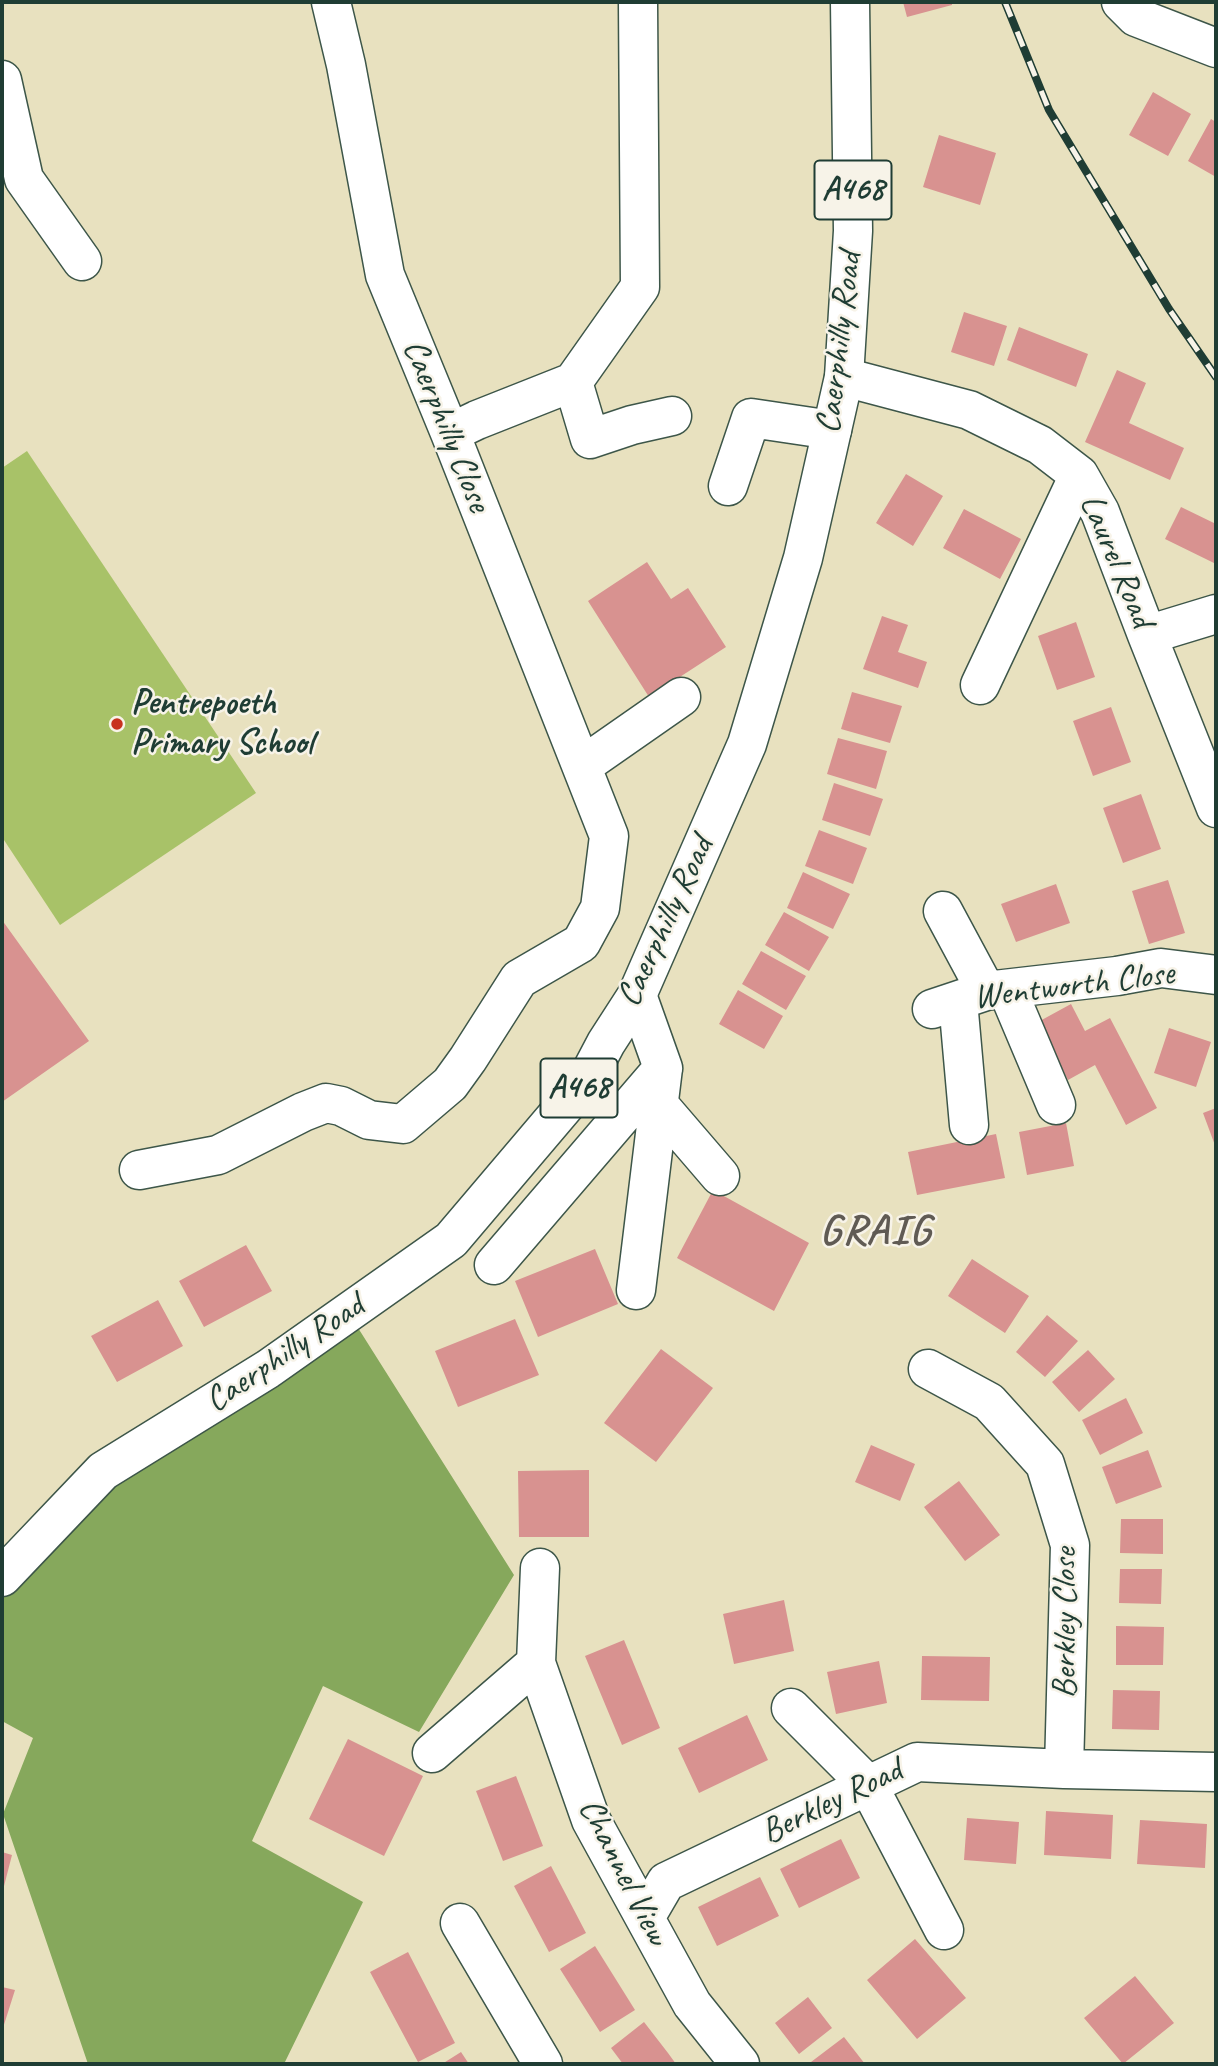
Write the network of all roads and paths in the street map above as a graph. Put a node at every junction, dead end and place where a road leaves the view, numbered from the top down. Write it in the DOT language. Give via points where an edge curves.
graph roads {
  1 [pos="331,2"];
  2 [pos="638,2"];
  3 [pos="850,2"];
  4 [pos="1121,2"];
  5 [pos="1216,48"];
  6 [pos="2,80"];
  7 [pos="13,182"];
  8 [pos="82,261"];
  9 [pos="844,377"];
  10 [pos="573,382"];
  11 [pos="672,416"];
  12 [pos="832,430"];
  13 [pos="450,433"];
  14 [pos="1079,475"];
  15 [pos="728,486"];
  16 [pos="1216,614"];
  17 [pos="1147,635"];
  18 [pos="980,685"];
  19 [pos="681,697"];
  20 [pos="582,766"];
  21 [pos="1216,808"];
  22 [pos="943,911"];
  23 [pos="1216,975"];
  24 [pos="637,995"];
  25 [pos="971,998"];
  26 [pos="661,1086"];
  27 [pos="1056,1105"];
  28 [pos="969,1125"];
  29 [pos="139,1170"];
  30 [pos="720,1176"];
  31 [pos="494,1265"];
  32 [pos="636,1290"];
  33 [pos="928,1368"];
  34 [pos="540,1568"];
  35 [pos="2,1577"];
  36 [pos="536,1663"];
  37 [pos="791,1708"];
  38 [pos="432,1753"];
  39 [pos="1064,1769"];
  40 [pos="1216,1772"];
  41 [pos="868,1785"];
  42 [pos="645,1918"];
  43 [pos="460,1923"];
  44 [pos="944,1930"];
  45 [pos="543,2064"];
  46 [pos="740,2064"];
  1 -- 13 [label="street, Caerphilly Close" via="385,275"];
  2 -- 10 [label="street" via="640,287"];
  3 -- 9 [label="street, Caerphilly Road / A468" via="853,231"];
  4 -- 5 [label="street" via="1136,18"];
  6 -- 7 [label="street"];
  7 -- 8 [label="street"];
  9 -- 12 [label="street, Caerphilly Road / A468"];
  9 -- 14 [label="street, Laurel Road" via="969,410 1040,445"];
  10 -- 11 [label="street" via="590,439"];
  10 -- 13 [label="street"];
  12 -- 15 [label="street" via="751,418"];
  12 -- 24 [label="street, Caerphilly Road / A468" via="803,558 747,744"];
  13 -- 20 [label="street, Caerphilly Close"];
  14 -- 17 [label="street, Laurel Road" via="1100,512"];
  14 -- 18 [label="street"];
  16 -- 17 [label="street"];
  17 -- 21 [label="street, Laurel Road"];
  19 -- 20 [label="street"];
  20 -- 29 [label="street, Caerphilly Close" via="609,835 600,908 581,943 519,979 450,1084 403,1124 369,1120 326,1103 218,1155"];
  22 -- 25 [label="street"];
  23 -- 25 [label="street, Wentworth Close" via="1161,968"];
  24 -- 26 [label="street"];
  24 -- 35 [label="street, Caerphilly Road / A468" via="586,1081 451,1240 268,1369 103,1471"];
  25 -- 27 [label="street"];
  25 -- 28 [label="street"];
  26 -- 30 [label="street"];
  26 -- 31 [label="street"];
  26 -- 32 [label="street"];
  33 -- 39 [label="street, Berkley Close" via="989,1402 1045,1464 1070,1545"];
  34 -- 36 [label="street"];
  36 -- 38 [label="street"];
  36 -- 42 [label="street, Channel View" via="591,1820"];
  37 -- 41 [label="street"];
  39 -- 40 [label="street, Berkley Road"];
  39 -- 41 [label="street, Berkley Road" via="917,1762"];
  41 -- 42 [label="street, Berkley Road" via="666,1882"];
  41 -- 44 [label="street"];
  42 -- 46 [label="street, Channel View" via="692,2004"];
  43 -- 45 [label="street"];
}
